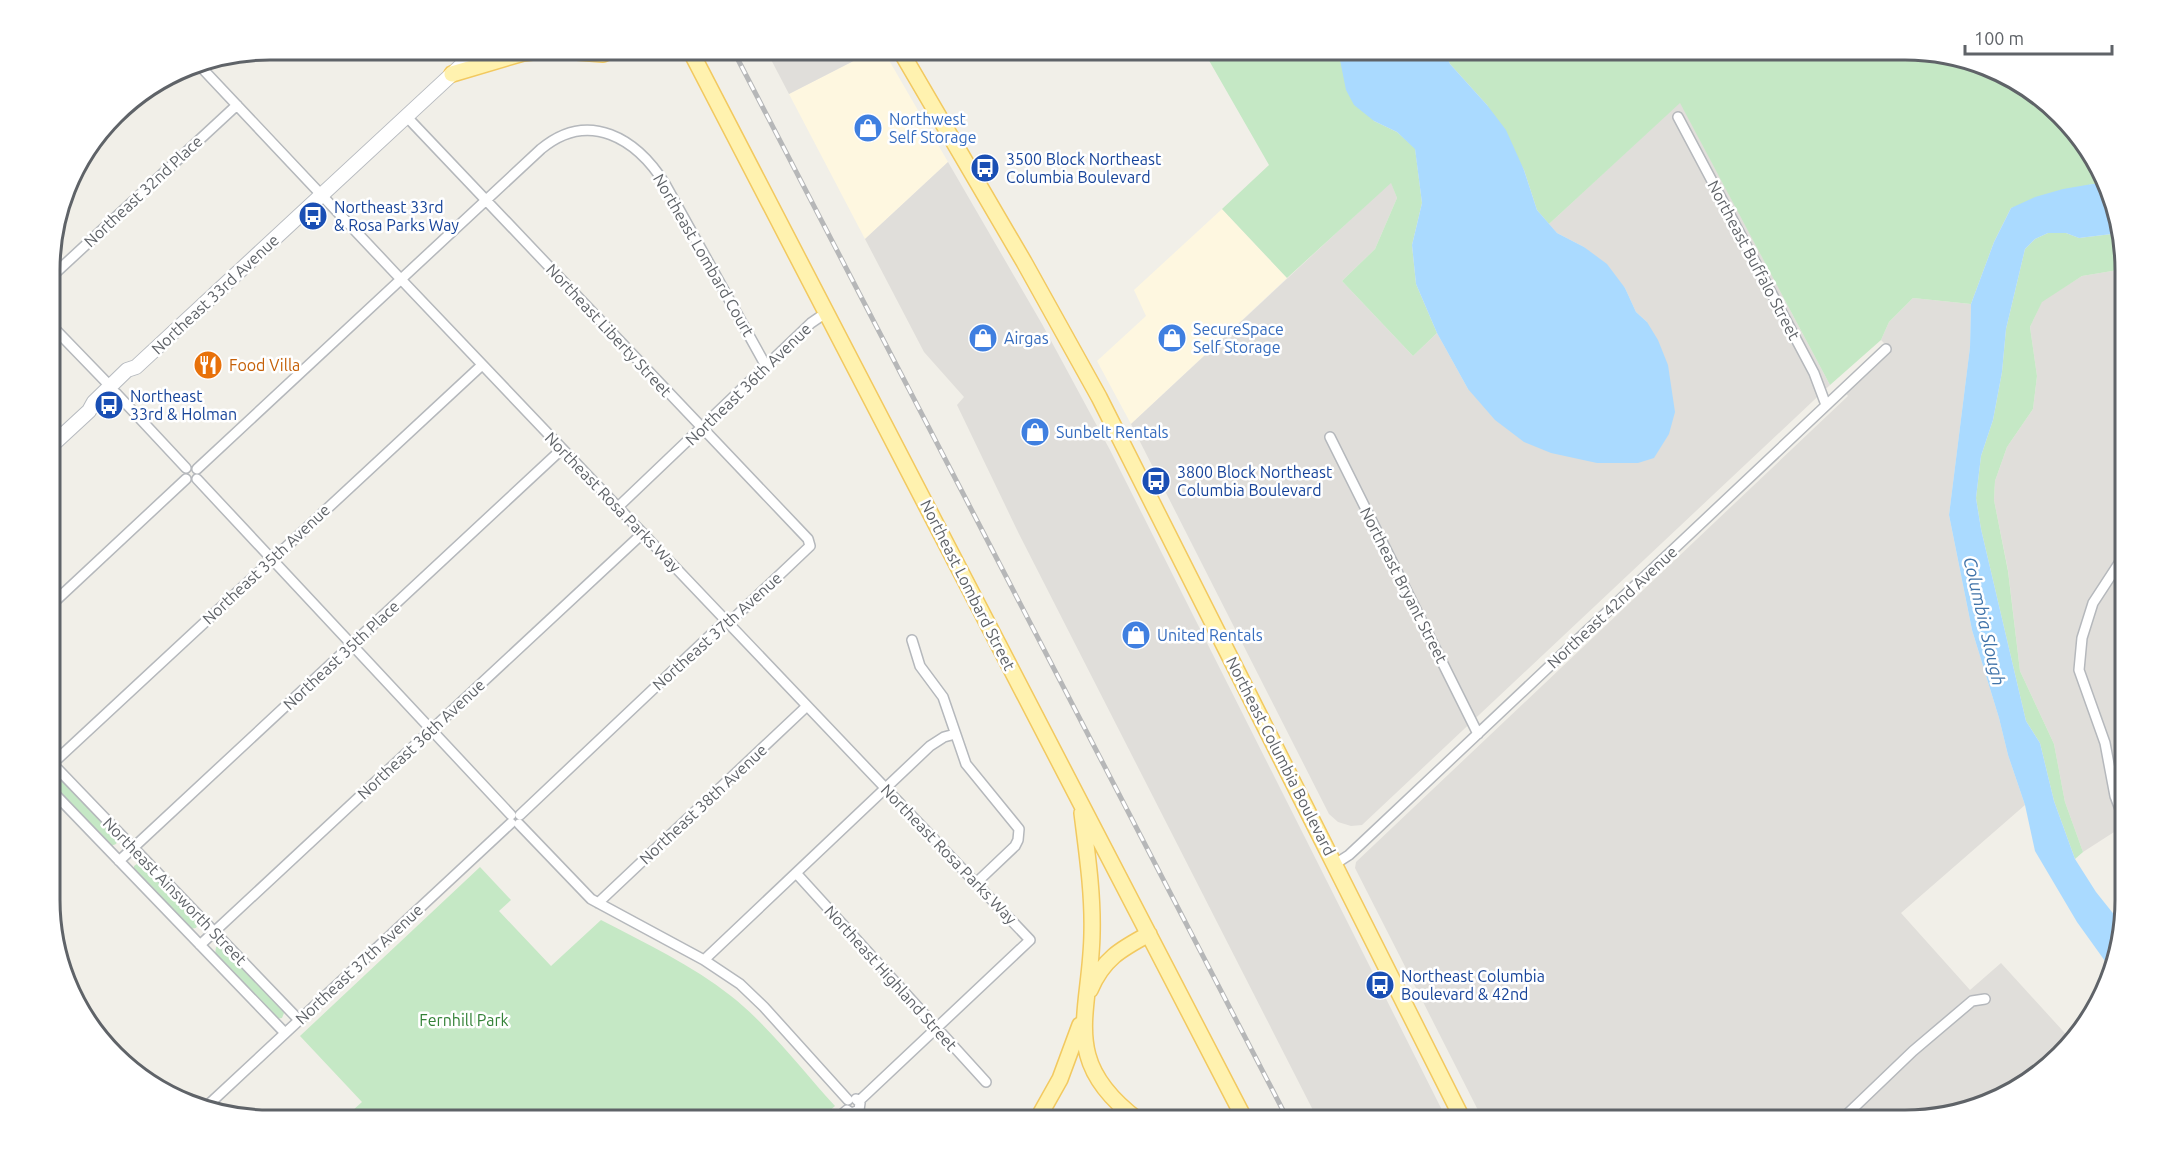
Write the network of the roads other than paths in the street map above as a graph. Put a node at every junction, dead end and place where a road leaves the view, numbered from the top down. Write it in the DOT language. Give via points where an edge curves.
graph roads {
  1 [pos="467,60"];
  2 [pos="499,60"];
  3 [pos="695,60"];
  4 [pos="906,60"];
  5 [pos="204,70"];
  6 [pos="452,74"];
  7 [pos="237,105"];
  8 [pos="406,116"];
  9 [pos="1678,117"];
  10 [pos="321,195"];
  11 [pos="486,200"];
  12 [pos="60,269"];
  13 [pos="401,279"];
  14 [pos="827,312"];
  15 [pos="60,335"];
  16 [pos="1886,349"];
  17 [pos="482,365"];
  18 [pos="766,366"];
  19 [pos="112,390"];
  20 [pos="1826,405"];
  21 [pos="702,428"];
  22 [pos="1330,437"];
  23 [pos="60,438"];
  24 [pos="562,449"];
  25 [pos="186,468"];
  26 [pos="197,469"];
  27 [pos="186,479"];
  28 [pos="197,479"];
  29 [pos="618,507"];
  30 [pos="643,533"];
  31 [pos="810,546"];
  32 [pos="272,559"];
  33 [pos="2115,569"];
  34 [pos="60,597"];
  35 [pos="727,622"];
  36 [pos="912,640"];
  37 [pos="352,645"];
  38 [pos="807,706"];
  39 [pos="432,730"];
  40 [pos="955,734"];
  41 [pos="1478,734"];
  42 [pos="60,756"];
  43 [pos="60,771"];
  44 [pos="886,788"];
  45 [pos="2115,795"];
  46 [pos="60,799"];
  47 [pos="1080,802"];
  48 [pos="515,819"];
  49 [pos="134,848"];
  50 [pos="119,861"];
  51 [pos="1335,864"];
  52 [pos="796,873"];
  53 [pos="976,883"];
  54 [pos="598,903"];
  55 [pos="214,932"];
  56 [pos="1149,934"];
  57 [pos="200,945"];
  58 [pos="704,960"];
  59 [pos="1985,999"];
  60 [pos="1084,1010"];
  61 [pos="299,1020"];
  62 [pos="937,1028"];
  63 [pos="285,1033"];
  64 [pos="986,1082"];
  65 [pos="859,1101"];
  66 [pos="212,1102"];
  67 [pos="848,1105"];
  68 [pos="844,1110"];
  69 [pos="850,1110"];
  70 [pos="859,1110"];
  71 [pos="1043,1110"];
  72 [pos="1126,1110"];
  73 [pos="1240,1110"];
  74 [pos="1458,1110"];
  75 [pos="1851,1110"];
  1 -- 6 [label="main road, Northeast 33rd Avenue"];
  2 -- 6 [label="main road"];
  3 -- 14 [label="main road, Northeast Lombard Street"];
  4 -- 51 [label="main road, Northeast Columbia Boulevard" via="1094,387"];
  5 -- 7 [label="street, Northeast Rosa Parks Way"];
  6 -- 8 [label="main road, Northeast 33rd Avenue"];
  7 -- 10 [label="street, Northeast Rosa Parks Way"];
  7 -- 12 [label="street, Northeast 32nd Place"];
  8 -- 10 [label="main road, Northeast 33rd Avenue"];
  8 -- 11 [label="street, Northeast Liberty Street"];
  9 -- 20 [label="street, Northeast Buffalo Street" via="1814,373"];
  10 -- 13 [label="street, Northeast Rosa Parks Way"];
  10 -- 19 [label="main road, Northeast 33rd Avenue" via="136,367 126,370"];
  11 -- 13 [label="street, Northeast Lombard Court"];
  11 -- 18 [label="street, Northeast Lombard Court" via="559,136 591,130 624,141 644,156 665,184"];
  11 -- 21 [label="street, Northeast Liberty Street"];
  13 -- 17 [label="street, Northeast Rosa Parks Way"];
  13 -- 26 [label="street, Northeast Lombard Court"];
  14 -- 18 [label="street, Northeast 36th Avenue"];
  14 -- 47 [label="main road, Northeast Lombard Street"];
  15 -- 19 [label="street"];
  16 -- 20 [label="street, Northeast 42nd Avenue"];
  17 -- 24 [label="street, Northeast Rosa Parks Way"];
  17 -- 32 [label="street, Northeast 35th Avenue"];
  18 -- 21 [label="street, Northeast 36th Avenue"];
  19 -- 23 [label="main road, Northeast 33rd Avenue" via="93,402 89,411"];
  19 -- 25 [label="street"];
  20 -- 41 [label="street, Northeast 42nd Avenue"];
  21 -- 29 [label="street, Northeast 36th Avenue"];
  21 -- 31 [label="street, Northeast Liberty Street" via="808,539"];
  22 -- 41 [label="street, Northeast Bryant Street"];
  24 -- 29 [label="street, Northeast Rosa Parks Way"];
  24 -- 37 [label="street, Northeast 35th Place"];
  25 -- 26 [label="street"];
  25 -- 27 [label="street"];
  26 -- 28 [label="street"];
  27 -- 28 [label="street"];
  27 -- 34 [label="street"];
  28 -- 32 [label="street"];
  29 -- 30 [label="street, Northeast Rosa Parks Way"];
  30 -- 35 [label="street, Northeast Rosa Parks Way"];
  30 -- 39 [label="street, Northeast 36th Avenue"];
  31 -- 35 [label="street, Northeast 37th Avenue"];
  32 -- 37 [label="street"];
  32 -- 42 [label="street, Northeast 35th Avenue"];
  33 -- 45 [label="street" via="2093,603 2082,638 2079,669 2105,743"];
  35 -- 38 [label="street, Northeast Rosa Parks Way"];
  35 -- 48 [label="street, Northeast 37th Avenue"];
  36 -- 40 [label="street" via="920,666 943,697"];
  37 -- 39 [label="street"];
  37 -- 49 [label="street, Northeast 35th Place"];
  38 -- 44 [label="street, Northeast Rosa Parks Way"];
  38 -- 54 [label="street, Northeast 38th Avenue"];
  39 -- 48 [label="street"];
  39 -- 55 [label="street, Northeast 36th Avenue"];
  40 -- 44 [label="street" via="930,746"];
  40 -- 53 [label="street" via="972,774 1019,829 1020,836 1015,846"];
  41 -- 51 [label="street, Northeast 42nd Avenue"];
  43 -- 49 [label="street, Northeast Ainsworth Street"];
  44 -- 52 [label="street"];
  44 -- 53 [label="street, Northeast Rosa Parks Way"];
  46 -- 50 [label="street, Northeast Ainsworth Street"];
  47 -- 56 [label="main road, Northeast Lombard Street"];
  47 -- 60 [label="main road" via="1092,933"];
  48 -- 54 [label="street"];
  48 -- 61 [label="street, Northeast 37th Avenue"];
  49 -- 50 [label="street, Northeast 35th Place"];
  49 -- 55 [label="street, Northeast Ainsworth Street"];
  50 -- 57 [label="street, Northeast Ainsworth Street"];
  51 -- 74 [label="main road, Northeast Columbia Boulevard"];
  52 -- 58 [label="street"];
  52 -- 62 [label="street, Northeast Highland Street"];
  53 -- 62 [label="street, Northeast Rosa Parks Way" via="1030,940"];
  54 -- 58 [label="street"];
  55 -- 57 [label="street, Northeast 36th Avenue"];
  55 -- 61 [label="street, Northeast Ainsworth Street"];
  56 -- 60 [label="main road" via="1105,964 1091,987"];
  56 -- 73 [label="main road, Northeast Lombard Street"];
  57 -- 63 [label="street, Northeast Ainsworth Street"];
  58 -- 67 [label="street" via="750,993"];
  59 -- 75 [label="street" via="1964,1007"];
  60 -- 71 [label="main road" via="1068,1061"];
  60 -- 72 [label="main road" via="1084,1039 1097,1077"];
  61 -- 63 [label="street, Northeast 37th Avenue"];
  62 -- 64 [label="street, Northeast Highland Street"];
  62 -- 65 [label="street"];
  63 -- 66 [label="street, Northeast 37th Avenue"];
  65 -- 67 [label="street" via="855,1098"];
  65 -- 70 [label="street"];
  67 -- 68 [label="street"];
  67 -- 69 [label="street"];
}
